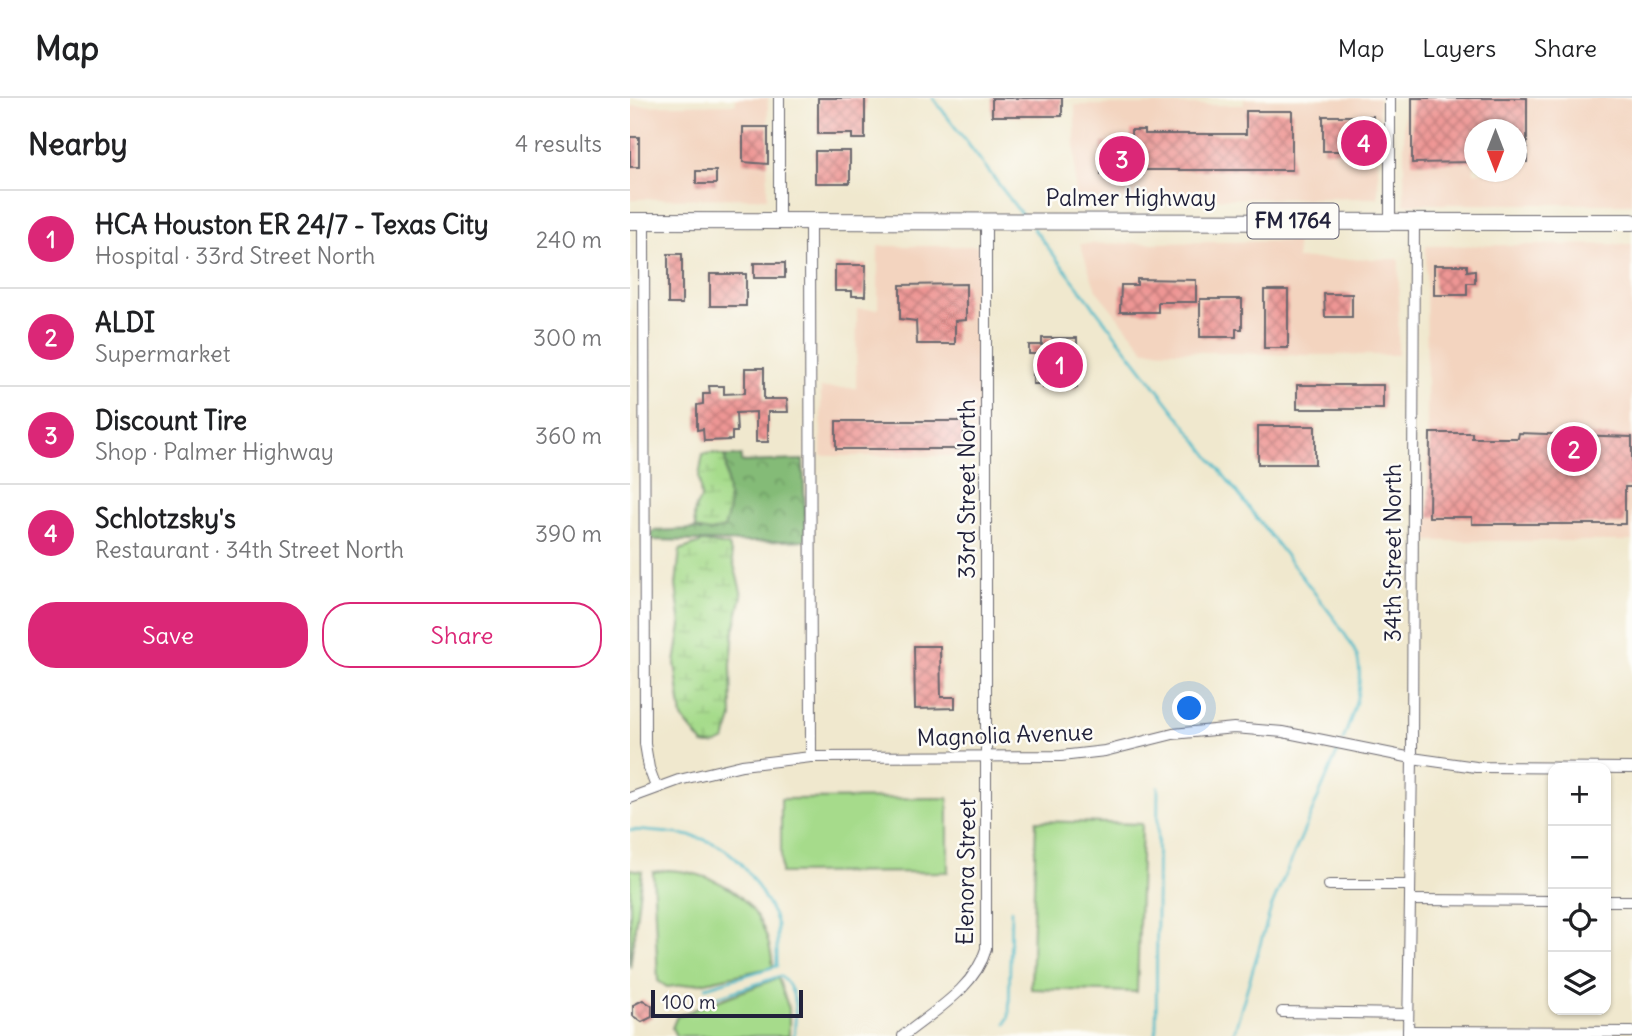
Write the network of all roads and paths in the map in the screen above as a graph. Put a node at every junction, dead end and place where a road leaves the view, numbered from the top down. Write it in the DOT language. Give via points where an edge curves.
graph roads {
  1 [pos="779,98"];
  2 [pos="1390,98"];
  3 [pos="810,220"];
  4 [pos="1390,220"];
  5 [pos="1414,220"];
  6 [pos="637,221"];
  7 [pos="779,221"];
  8 [pos="986,221"];
  9 [pos="1632,222"];
  10 [pos="811,757"];
  11 [pos="987,758"];
  12 [pos="1412,758"];
  13 [pos="1632,768"];
  14 [pos="656,787"];
  15 [pos="630,798"];
  16 [pos="1329,885"];
  17 [pos="1410,885"];
  18 [pos="1410,900"];
  19 [pos="1548,901"];
  20 [pos="1611,901"];
  21 [pos="1632,901"];
  22 [pos="1282,1012"];
  23 [pos="1408,1014"];
  24 [pos="1632,1032"];
  25 [pos="1408,1034"];
  26 [pos="904,1036"];
  1 -- 7 [label="street"];
  2 -- 4 [label="street"];
  3 -- 7 [label="main road, Palmer Highway / FM 1764"];
  3 -- 8 [label="main road, Palmer Highway / FM 1764"];
  3 -- 10 [label="street"];
  4 -- 5 [label="main road, Palmer Highway / FM 1764"];
  4 -- 8 [label="main road, Palmer Highway / FM 1764"];
  5 -- 9 [label="main road, Palmer Highway / FM 1764"];
  5 -- 12 [label="street, 34th Street North"];
  6 -- 7 [label="main road, Palmer Highway / FM 1764"];
  6 -- 14 [label="street" via="645,744"];
  8 -- 11 [label="street, 33rd Street North"];
  10 -- 11 [label="street, Magnolia Avenue"];
  10 -- 14 [label="street, Magnolia Avenue" via="742,765"];
  11 -- 12 [label="street, Magnolia Avenue" via="1061,756 1105,751 1173,734 1255,729"];
  11 -- 26 [label="street, Elenora Street" via="988,930 983,961 962,988"];
  12 -- 13 [label="street, Magnolia Avenue" via="1476,767"];
  12 -- 17 [label="street, 34th Street North"];
  14 -- 15 [label="street, Magnolia Avenue"];
  16 -- 17 [label="street"];
  17 -- 18 [label="street, 34th Street North"];
  18 -- 19 [label="street"];
  18 -- 23 [label="street"];
  20 -- 21 [label="street"];
  22 -- 23 [label="street"];
  23 -- 25 [label="street"];
  24 -- 25 [label="street"];
}
